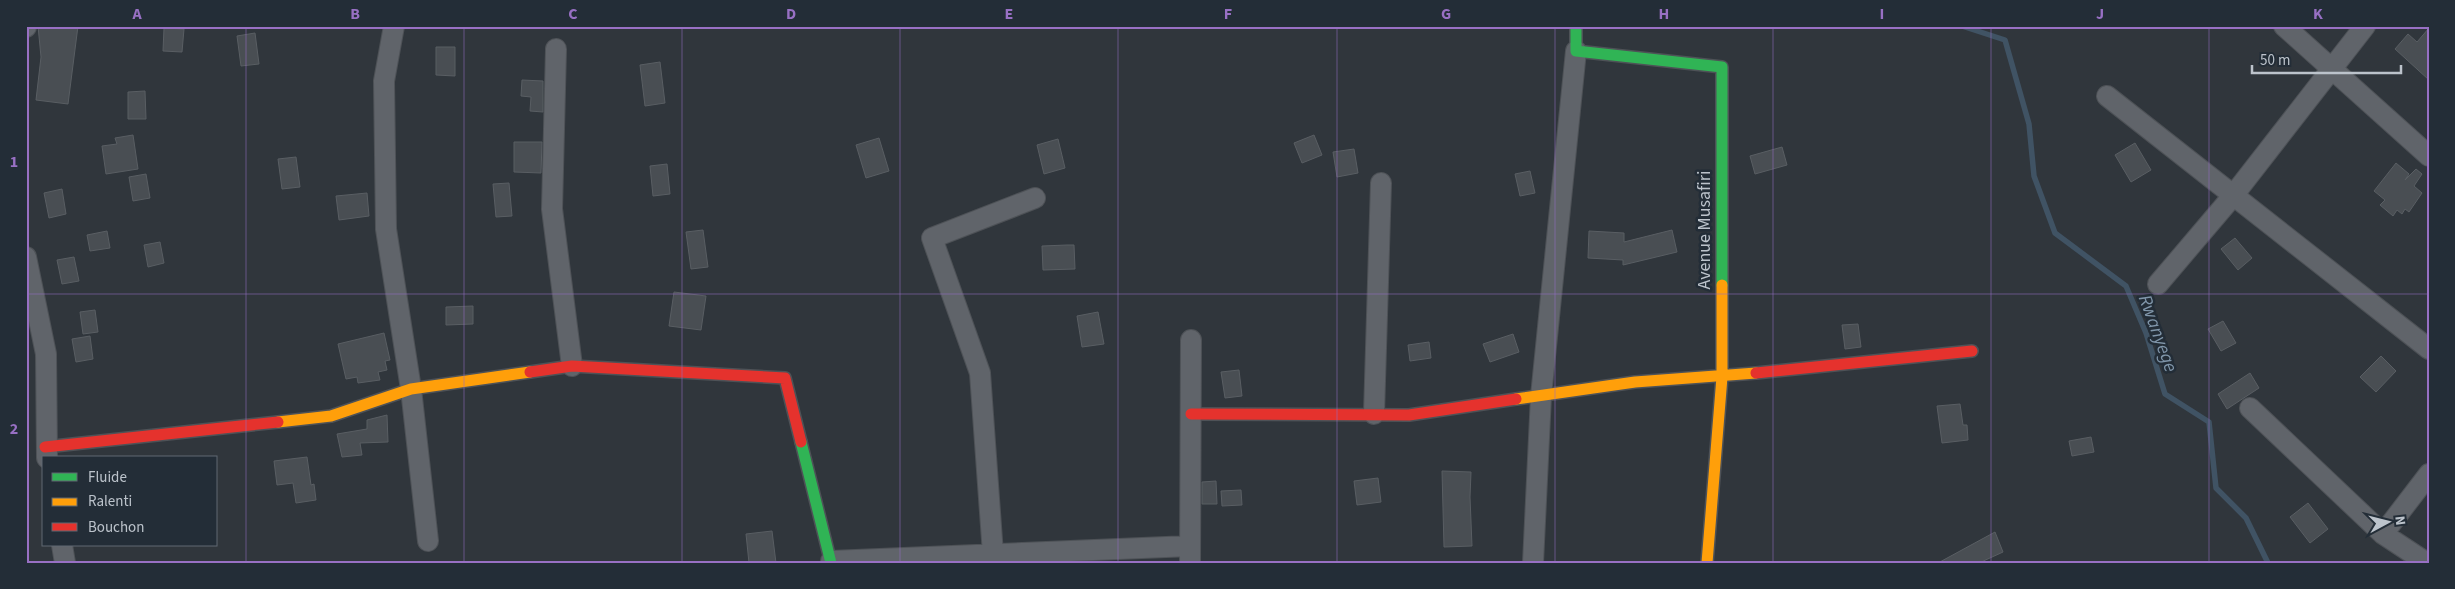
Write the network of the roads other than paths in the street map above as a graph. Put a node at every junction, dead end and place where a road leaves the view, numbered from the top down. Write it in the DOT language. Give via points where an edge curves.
graph roads {
  1 [pos="394,26"];
  2 [pos="1576,26"];
  3 [pos="2284,26"];
  4 [pos="2364,26"];
  5 [pos="556,49"];
  6 [pos="1576,51"];
  7 [pos="2331,68"];
  8 [pos="2107,96"];
  9 [pos="2429,156"];
  10 [pos="1381,183"];
  11 [pos="2232,196"];
  12 [pos="1035,198"];
  13 [pos="26,257"];
  14 [pos="2158,284"];
  15 [pos="1191,340"];
  16 [pos="2429,349"];
  17 [pos="1972,351"];
  18 [pos="572,366"];
  19 [pos="1722,377"];
  20 [pos="411,389"];
  21 [pos="1541,396"];
  22 [pos="2250,408"];
  23 [pos="1191,414"];
  24 [pos="1374,414"];
  25 [pos="46,453"];
  26 [pos="2429,474"];
  27 [pos="2383,534"];
  28 [pos="428,541"];
  29 [pos="62,546"];
  30 [pos="993,554"];
  31 [pos="1190,554"];
  32 [pos="831,562"];
  33 [pos="65,563"];
  34 [pos="1533,563"];
  35 [pos="1707,563"];
  36 [pos="2427,563"];
  1 -- 20 [label="street" via="384,81 386,229"];
  2 -- 6 [label="street"];
  3 -- 7 [label="street"];
  4 -- 7 [label="street"];
  5 -- 18 [label="street" via="552,209"];
  6 -- 19 [label="street, Avenue Musafiri" via="1722,67"];
  6 -- 21 [label="street"];
  7 -- 9 [label="street"];
  7 -- 11 [label="street"];
  8 -- 11 [label="street"];
  10 -- 24 [label="street"];
  11 -- 14 [label="street"];
  11 -- 16 [label="street"];
  12 -- 30 [label="street" via="932,238 980,374"];
  13 -- 25 [label="street" via="46,354"];
  15 -- 23 [label="street"];
  17 -- 19 [label="street"];
  18 -- 20 [label="street"];
  18 -- 32 [label="street" via="784,378"];
  19 -- 21 [label="street" via="1635,382"];
  19 -- 35 [label="street, Avenue Musafiri"];
  20 -- 25 [label="street" via="331,416"];
  20 -- 28 [label="street"];
  21 -- 24 [label="street" via="1409,414"];
  21 -- 34 [label="street"];
  22 -- 27 [label="street"];
  23 -- 24 [label="street"];
  23 -- 31 [label="street"];
  26 -- 27 [label="street"];
  27 -- 36 [label="street"];
  29 -- 33 [label="street"];
  30 -- 31 [label="street"];
  30 -- 32 [label="street"];
}
